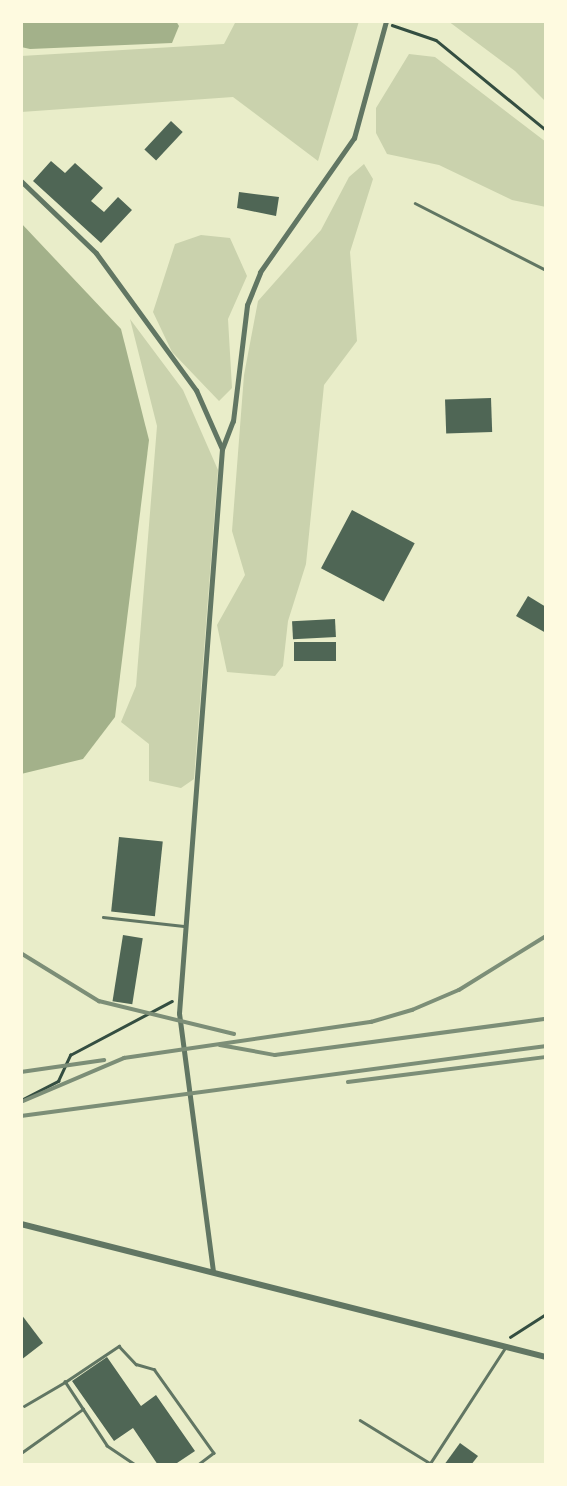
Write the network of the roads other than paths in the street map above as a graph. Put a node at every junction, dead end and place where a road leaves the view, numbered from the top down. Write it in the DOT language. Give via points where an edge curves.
graph roads {
  1 [pos="386,22"];
  2 [pos="21,181"];
  3 [pos="415,203"];
  4 [pos="546,270"];
  5 [pos="222,449"];
  6 [pos="103,917"];
  7 [pos="186,926"];
  8 [pos="21,1224"];
  9 [pos="213,1270"];
  10 [pos="507,1345"];
  11 [pos="546,1357"];
  12 [pos="65,1382"];
  13 [pos="24,1406"];
  14 [pos="83,1409"];
  15 [pos="360,1420"];
  16 [pos="21,1453"];
  17 [pos="429,1464"];
  18 [pos="135,1465"];
  19 [pos="198,1465"];
  1 -- 5 [label="street" via="354,138 260,272 247,305 233,421"];
  2 -- 5 [label="street" via="96,253 196,390"];
  3 -- 4 [label="lane"];
  5 -- 7 [label="street"];
  6 -- 7 [label="lane"];
  7 -- 9 [label="street" via="180,1054"];
  8 -- 9 [label="street"];
  9 -- 10 [label="street"];
  10 -- 11 [label="street"];
  10 -- 17 [label="lane"];
  12 -- 13 [label="lane"];
  12 -- 14 [label="lane"];
  12 -- 19 [label="lane" via="119,1346 135,1364 154,1369 214,1453"];
  14 -- 16 [label="lane"];
  14 -- 18 [label="lane" via="107,1446"];
  15 -- 17 [label="lane"];
}
